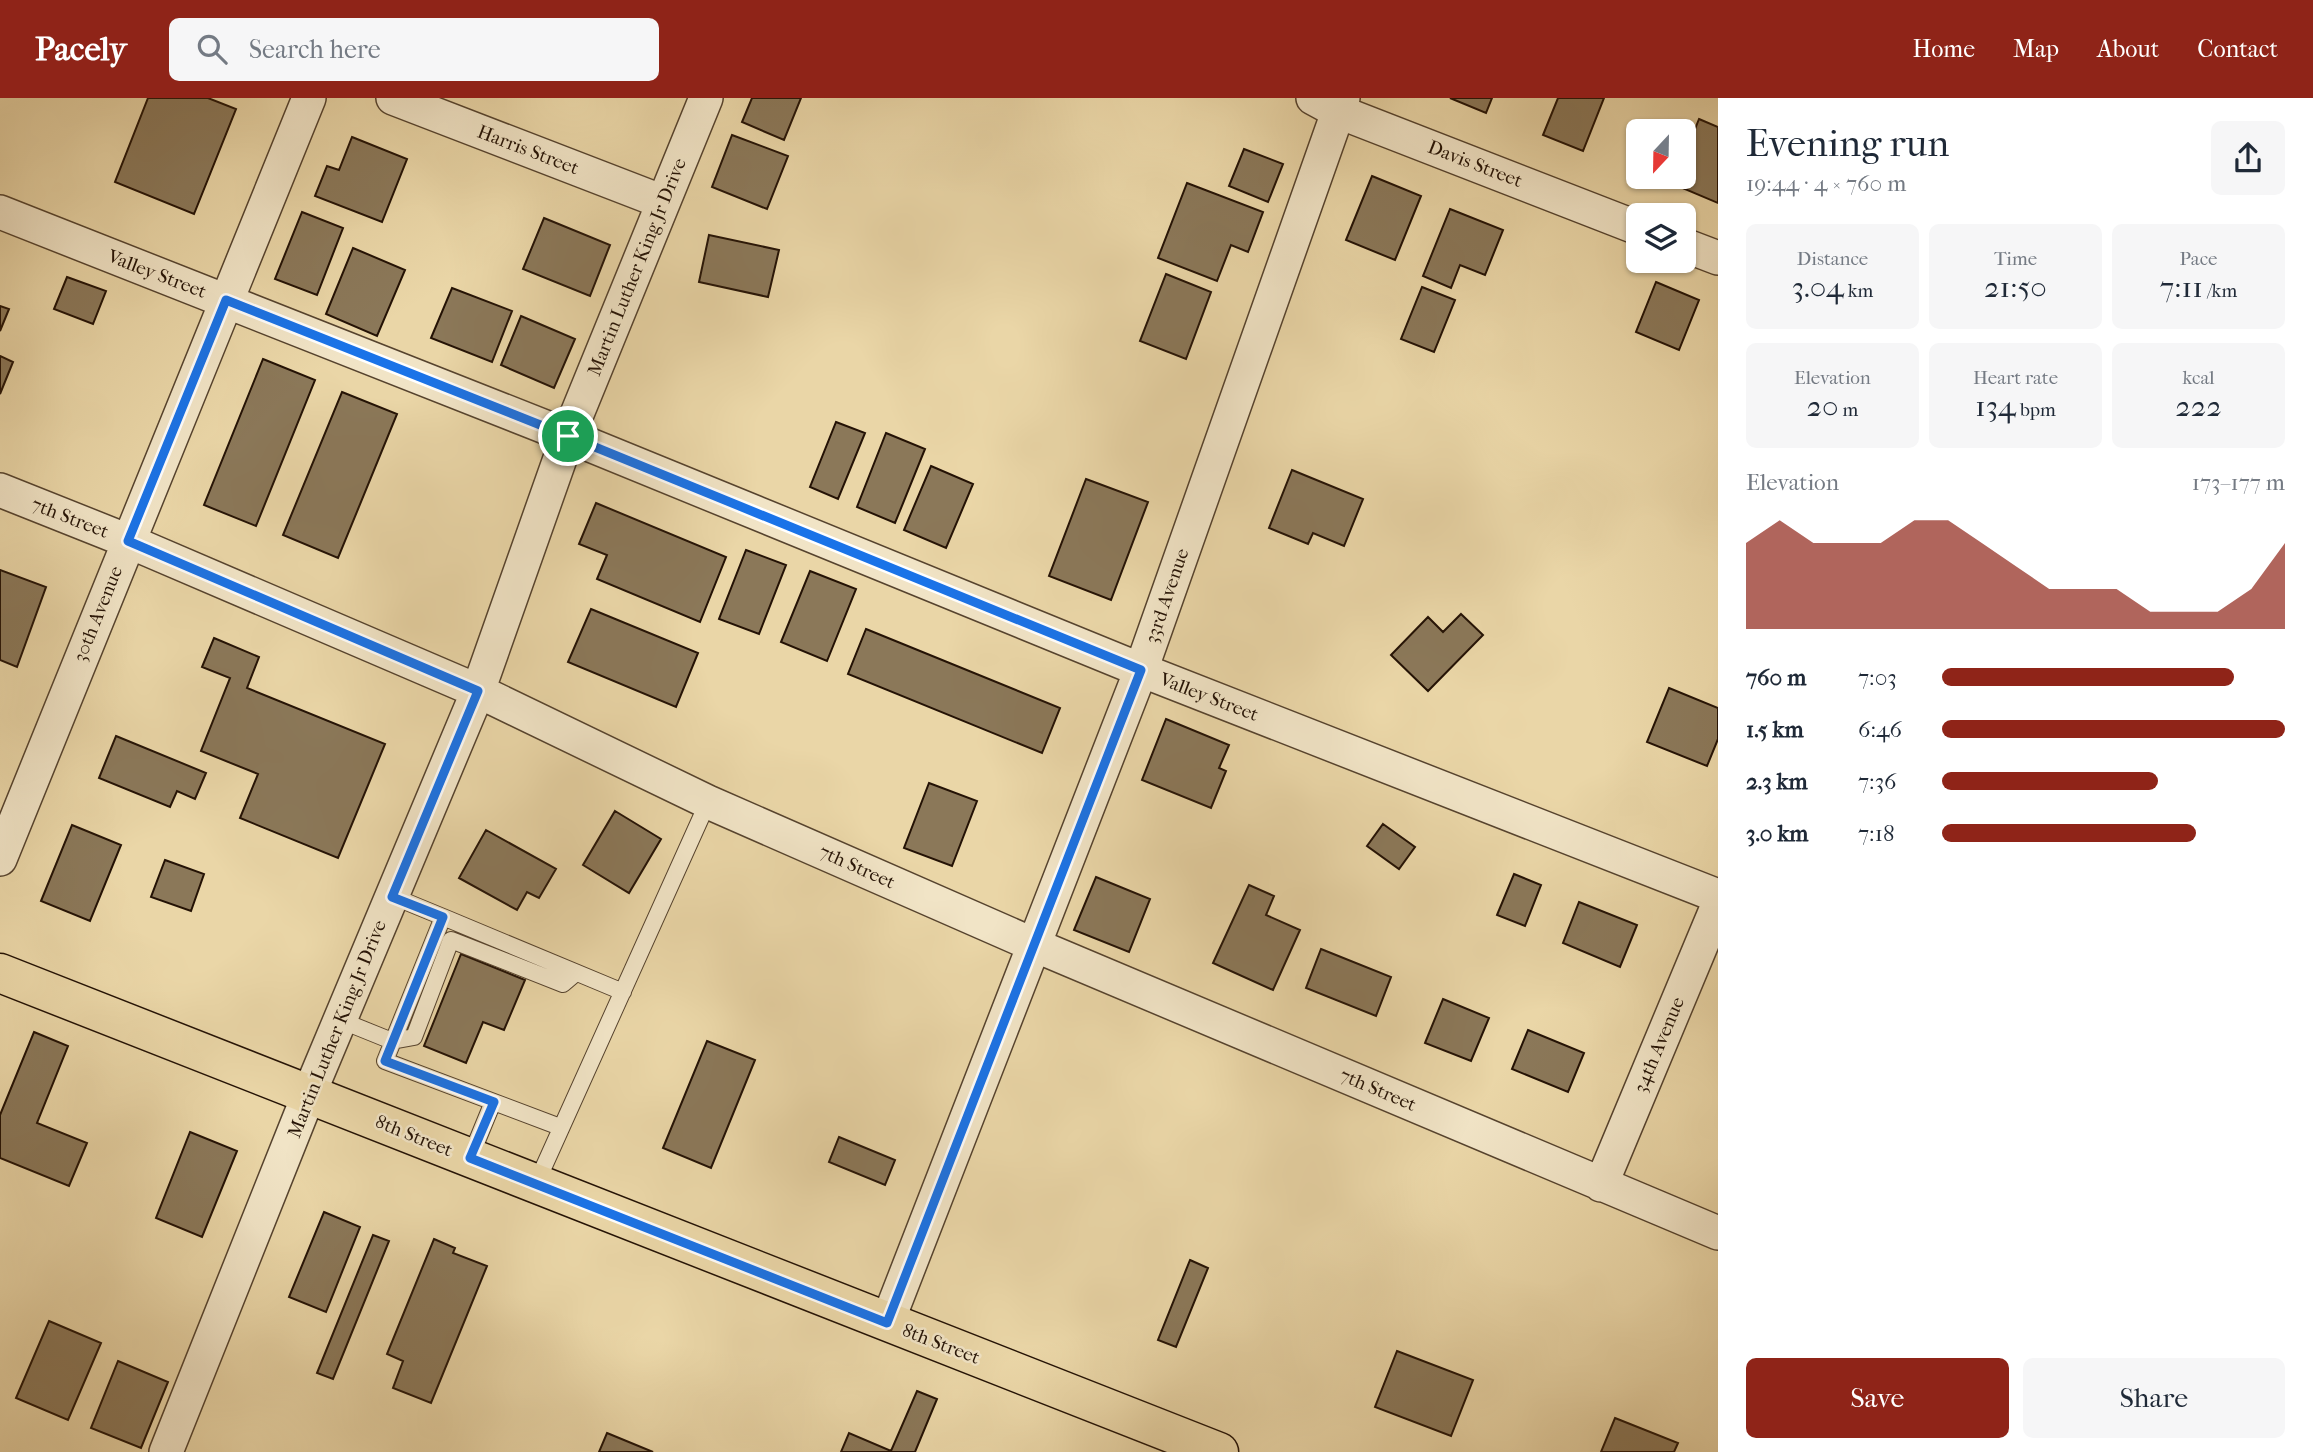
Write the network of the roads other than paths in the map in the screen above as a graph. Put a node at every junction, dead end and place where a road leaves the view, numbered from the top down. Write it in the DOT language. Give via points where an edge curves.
graph roads {
  1 [pos="309,98"];
  2 [pos="393,98"];
  3 [pos="706,98"];
  4 [pos="1331,102"];
  5 [pos="663,202"];
  6 [pos="0,212"];
  7 [pos="1626,223"];
  8 [pos="1696,250"];
  9 [pos="1718,258"];
  10 [pos="226,300"];
  11 [pos="568,436"];
  12 [pos="0,490"];
  13 [pos="128,541"];
  14 [pos="1141,670"];
  15 [pos="478,691"];
  16 [pos="708,802"];
  17 [pos="0,859"];
  18 [pos="1718,896"];
  19 [pos="392,897"];
  20 [pos="1718,905"];
  21 [pos="443,917"];
  22 [pos="1032,944"];
  23 [pos="0,973"];
  24 [pos="576,973"];
  25 [pos="623,992"];
  26 [pos="340,1020"];
  27 [pos="392,1041"];
  28 [pos="309,1094"];
  29 [pos="494,1102"];
  30 [pos="560,1127"];
  31 [pos="470,1158"];
  32 [pos="536,1184"];
  33 [pos="1601,1185"];
  34 [pos="1718,1233"];
  35 [pos="887,1323"];
  36 [pos="166,1452"];
  37 [pos="1219,1452"];
  1 -- 10 [label="street, 30th Avenue"];
  2 -- 5 [label="street, Harris Street"];
  3 -- 5 [label="street, Martin Luther King Jr Drive"];
  4 -- 7 [label="street, Davis Street"];
  4 -- 14 [label="street, 33rd Avenue"];
  5 -- 11 [label="street, Martin Luther King Jr Drive"];
  6 -- 10 [label="street, Valley Street"];
  8 -- 9 [label="street"];
  10 -- 11 [label="street, Valley Street"];
  10 -- 13 [label="street, 30th Avenue"];
  11 -- 14 [label="street, Valley Street"];
  11 -- 15 [label="street, Martin Luther King Jr Drive"];
  12 -- 13 [label="street, 7th Street"];
  13 -- 15 [label="street, 7th Street"];
  13 -- 17 [label="street, 30th Avenue"];
  14 -- 18 [label="street, Valley Street"];
  14 -- 22 [label="street, 33rd Avenue"];
  15 -- 16 [label="street, 7th Street"];
  15 -- 19 [label="street, Martin Luther King Jr Drive"];
  16 -- 22 [label="street, 7th Street"];
  16 -- 25 [label="lane"];
  19 -- 21 [label="lane"];
  19 -- 26 [label="street, Martin Luther King Jr Drive"];
  20 -- 33 [label="street, 34th Avenue"];
  21 -- 24 [label="lane"];
  21 -- 27 [label="lane"];
  22 -- 33 [label="street, 7th Street"];
  22 -- 35 [label="street, 33rd Avenue"];
  23 -- 28 [label="main road, 8th Street"];
  24 -- 25 [label="lane"];
  24 -- 27 [label="lane" via="563,984 451,940 414,1037"];
  25 -- 30 [label="lane"];
  26 -- 27 [label="lane"];
  26 -- 28 [label="street, Martin Luther King Jr Drive"];
  27 -- 29 [label="lane" via="385,1061"];
  28 -- 31 [label="main road, 8th Street"];
  28 -- 36 [label="street, Martin Luther King Jr Drive"];
  29 -- 30 [label="lane"];
  29 -- 31 [label="lane"];
  30 -- 32 [label="lane"];
  31 -- 32 [label="main road, 8th Street"];
  32 -- 35 [label="main road, 8th Street"];
  33 -- 34 [label="street, 7th Street"];
  35 -- 37 [label="main road, 8th Street"];
}
